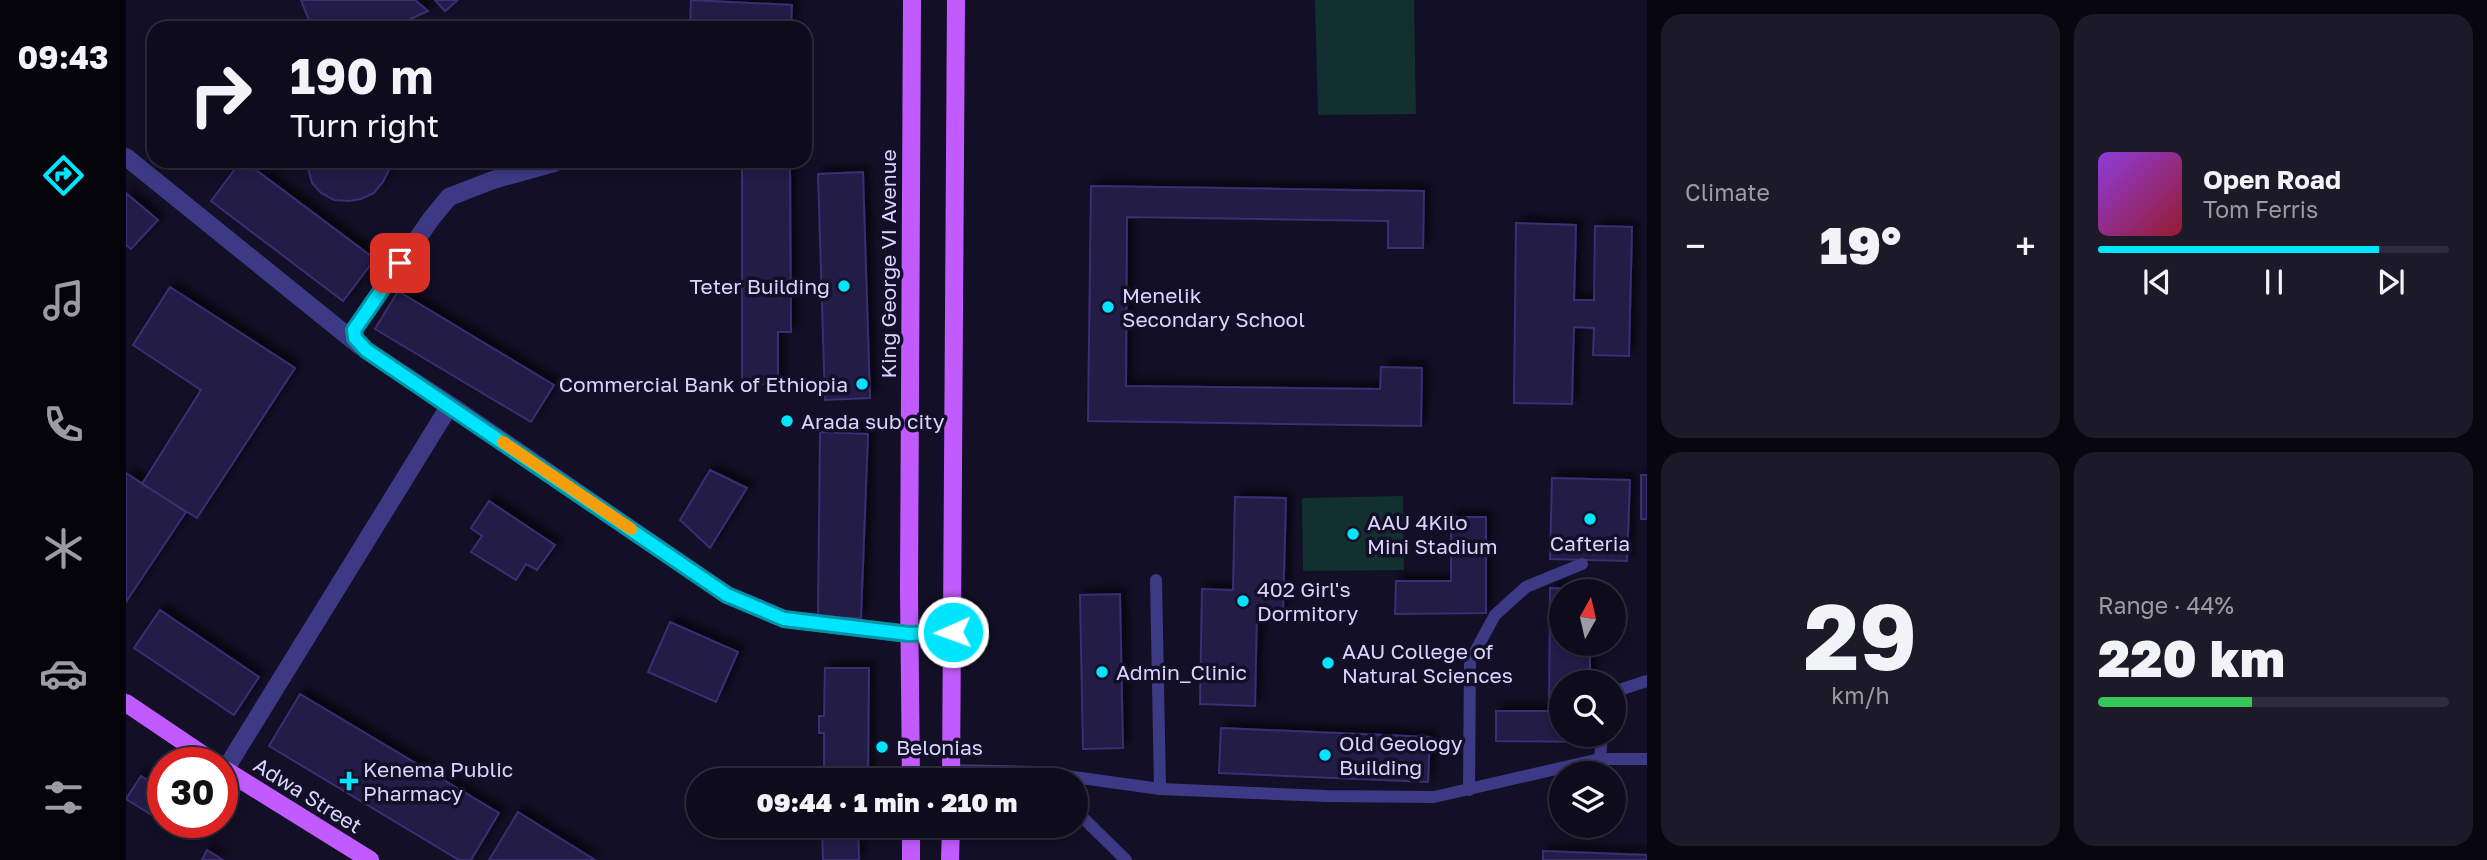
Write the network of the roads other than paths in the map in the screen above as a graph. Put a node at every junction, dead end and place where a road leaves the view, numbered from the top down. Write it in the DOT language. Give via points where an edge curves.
graph roads {
  1 [pos="912,0"];
  2 [pos="956,0"];
  3 [pos="126,157"];
  4 [pos="537,168"];
  5 [pos="366,350"];
  6 [pos="450,405"];
  7 [pos="1582,564"];
  8 [pos="1156,580"];
  9 [pos="953,632"];
  10 [pos="909,634"];
  11 [pos="1647,681"];
  12 [pos="1626,688"];
  13 [pos="126,703"];
  14 [pos="191,747"];
  15 [pos="234,747"];
  16 [pos="1601,747"];
  17 [pos="1600,759"];
  18 [pos="1647,759"];
  19 [pos="911,768"];
  20 [pos="951,768"];
  21 [pos="238,778"];
  22 [pos="1088,781"];
  23 [pos="1160,789"];
  24 [pos="1469,790"];
  25 [pos="1088,823"];
  26 [pos="911,838"];
  27 [pos="951,838"];
  28 [pos="370,860"];
  29 [pos="911,860"];
  30 [pos="950,860"];
  31 [pos="1126,860"];
  1 -- 10 [label="main road, King George VI Avenue"];
  2 -- 9 [label="main road"];
  3 -- 5 [label="street"];
  4 -- 5 [label="street" via="449,197 354,330"];
  5 -- 6 [label="street"];
  6 -- 10 [label="street" via="727,595 784,619"];
  6 -- 15 [label="street"];
  7 -- 24 [label="lane" via="1526,587 1495,615 1470,661"];
  8 -- 23 [label="lane"];
  9 -- 10 [label="street"];
  9 -- 20 [label="main road"];
  10 -- 19 [label="main road, King George VI Avenue"];
  11 -- 12 [label="lane"];
  13 -- 14 [label="main road, Adwa Street"];
  16 -- 17 [label="lane"];
  17 -- 18 [label="lane"];
  17 -- 24 [label="lane"];
  21 -- 28 [label="main road, Adwa Street"];
  22 -- 23 [label="lane"];
  23 -- 24 [label="lane" via="1434,797"];
  25 -- 31 [label="lane"];
  26 -- 29 [label="main road"];
  27 -- 30 [label="main road"];
}
